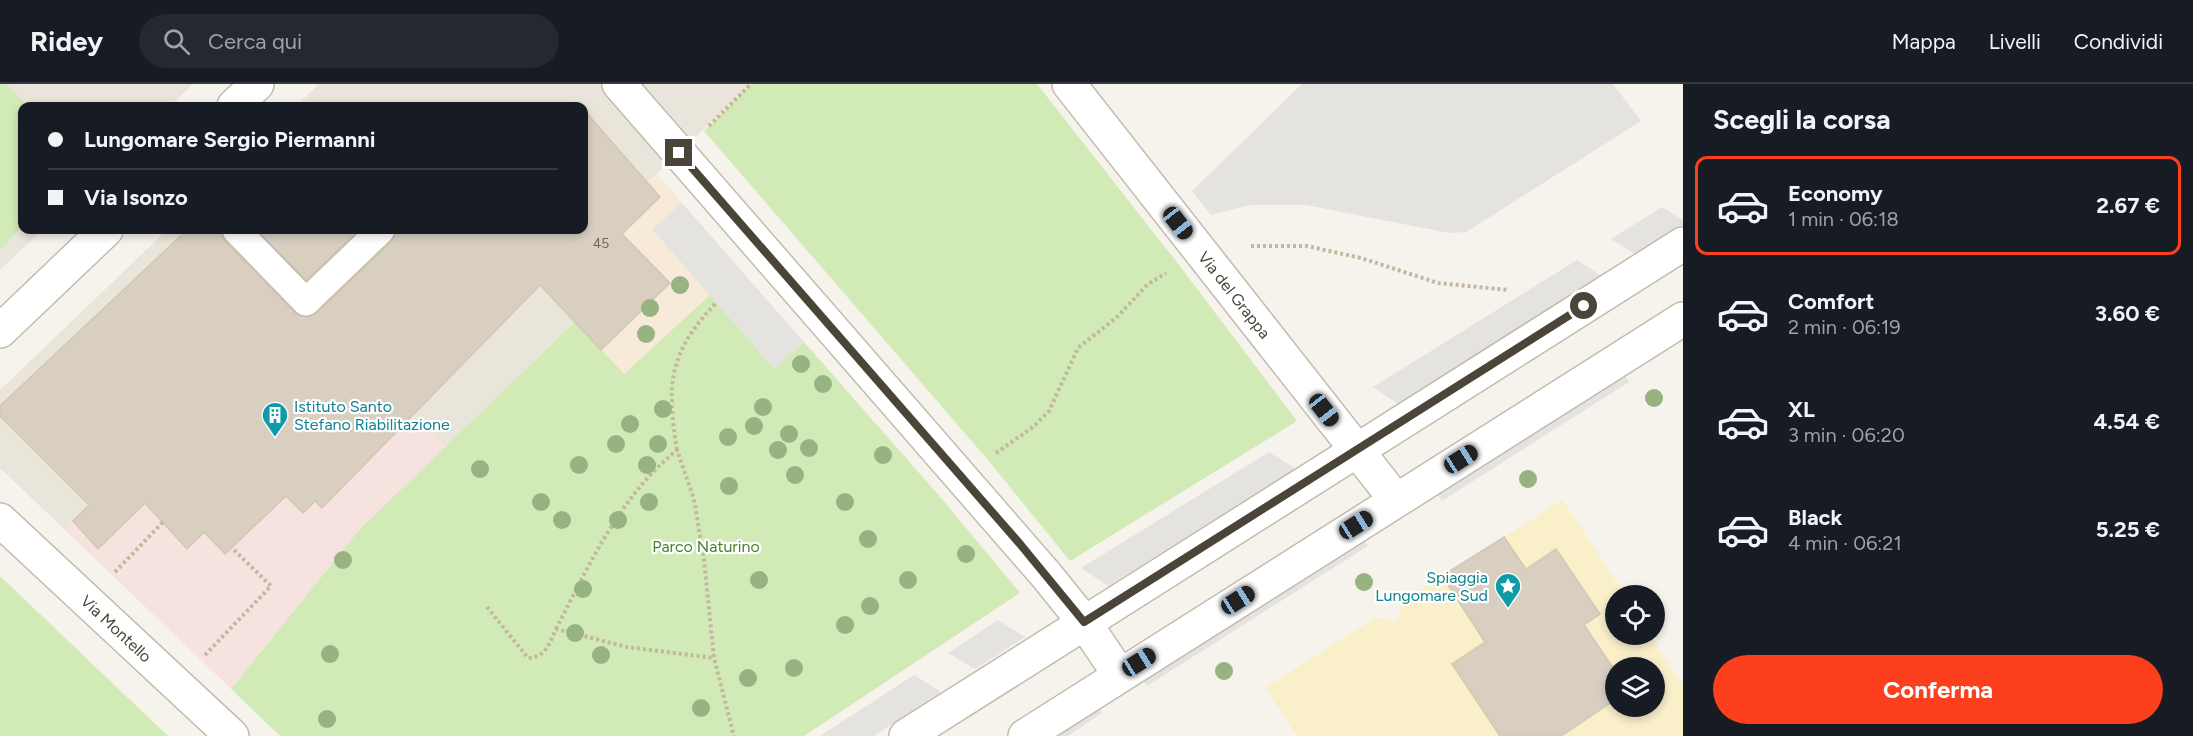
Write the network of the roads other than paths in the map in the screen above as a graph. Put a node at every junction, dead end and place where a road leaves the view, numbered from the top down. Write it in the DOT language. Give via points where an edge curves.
graph roads {
  1 [pos="257,84"];
  2 [pos="619,84"];
  3 [pos="1069,84"];
  4 [pos="238,102"];
  5 [pos="102,234"];
  6 [pos="241,234"];
  7 [pos="377,234"];
  8 [pos="1683,244"];
  9 [pos="1683,319"];
  10 [pos="0,331"];
  11 [pos="1356,450"];
  12 [pos="1395,500"];
  13 [pos="0,520"];
  14 [pos="1084,622"];
  15 [pos="1119,675"];
  16 [pos="232,736"];
  17 [pos="906,736"];
  18 [pos="1025,736"];
  1 -- 4 [label="street"];
  2 -- 14 [label="street"];
  3 -- 11 [label="street, Via del Grappa"];
  5 -- 10 [label="street"];
  6 -- 7 [label="lane" via="306,302"];
  8 -- 11 [label="street"];
  9 -- 12 [label="street"];
  11 -- 12 [label="street, Via del Grappa"];
  11 -- 14 [label="street"];
  12 -- 15 [label="street"];
  13 -- 16 [label="street, Via Montello"];
  14 -- 15 [label="street"];
  14 -- 17 [label="street"];
  15 -- 18 [label="street"];
}
